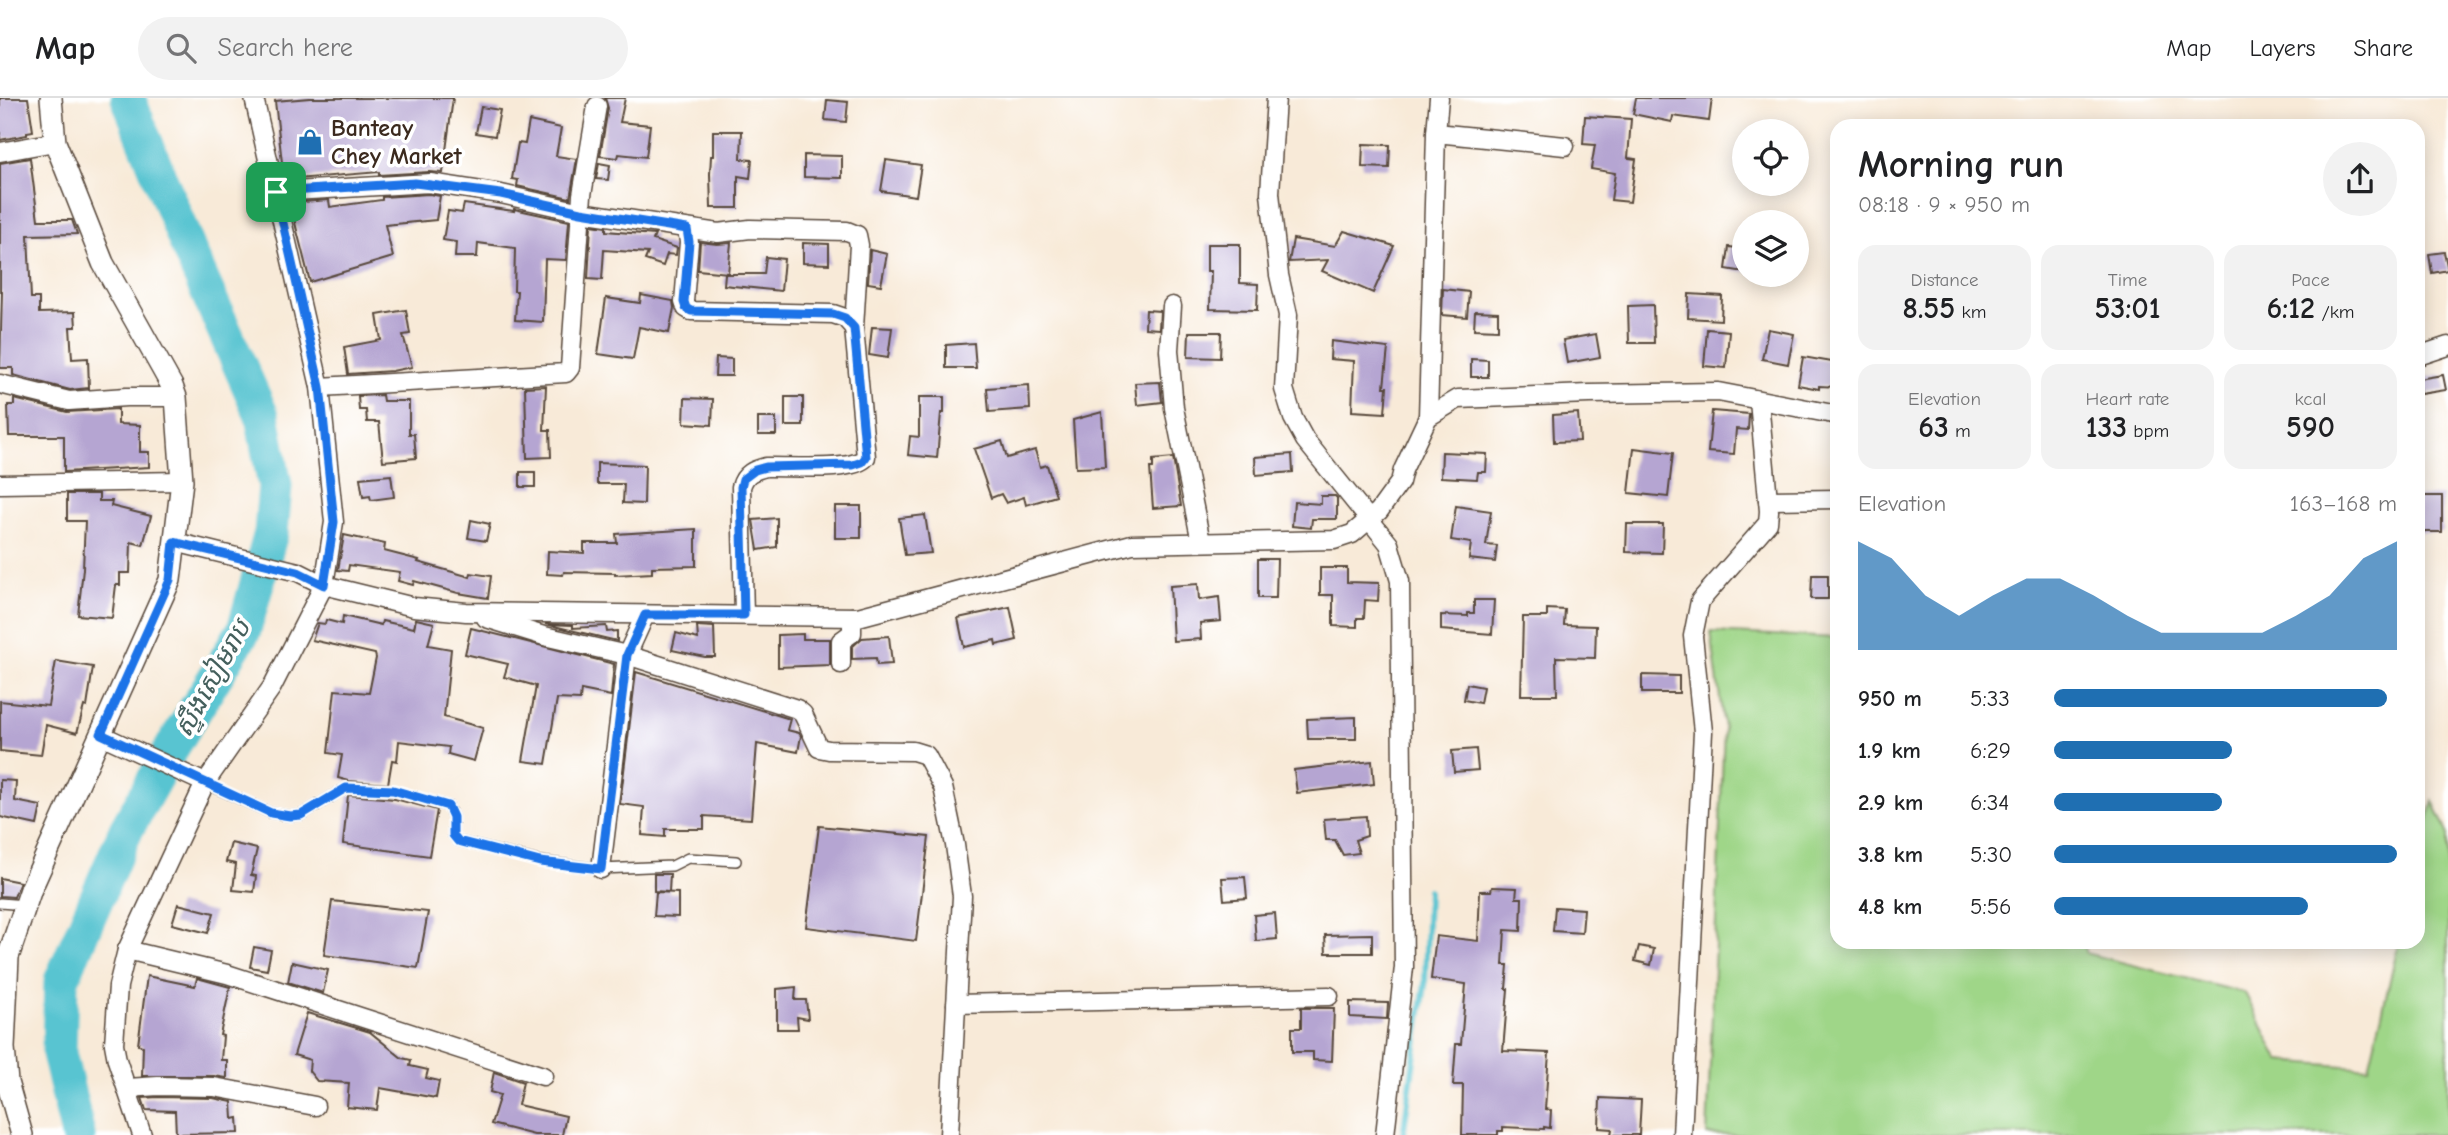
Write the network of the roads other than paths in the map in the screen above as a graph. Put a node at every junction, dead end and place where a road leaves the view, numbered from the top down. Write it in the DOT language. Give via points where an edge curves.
graph roads {
  1 [pos="51,98"];
  2 [pos="254,98"];
  3 [pos="1276,98"];
  4 [pos="1439,98"];
  5 [pos="597,106"];
  6 [pos="1436,133"];
  7 [pos="55,142"];
  8 [pos="1566,146"];
  9 [pos="0,152"];
  10 [pos="276,192"];
  11 [pos="581,212"];
  12 [pos="687,229"];
  13 [pos="1172,306"];
  14 [pos="854,328"];
  15 [pos="2448,346"];
  16 [pos="2425,354"];
  17 [pos="0,384"];
  18 [pos="320,387"];
  19 [pos="176,397"];
  20 [pos="1759,401"];
  21 [pos="1830,414"];
  22 [pos="1428,416"];
  23 [pos="182,481"];
  24 [pos="0,484"];
  25 [pos="1830,499"];
  26 [pos="1768,500"];
  27 [pos="1374,516"];
  28 [pos="174,542"];
  29 [pos="1201,542"];
  30 [pos="324,585"];
  31 [pos="466,612"];
  32 [pos="645,615"];
  33 [pos="744,615"];
  34 [pos="852,617"];
  35 [pos="627,655"];
  36 [pos="841,664"];
  37 [pos="101,734"];
  38 [pos="205,783"];
  39 [pos="736,861"];
  40 [pos="601,869"];
  41 [pos="0,903"];
  42 [pos="25,905"];
  43 [pos="127,950"];
  44 [pos="4,957"];
  45 [pos="1329,996"];
  46 [pos="956,1004"];
  47 [pos="543,1076"];
  48 [pos="128,1088"];
  49 [pos="315,1106"];
  50 [pos="22,1135"];
  51 [pos="142,1135"];
  52 [pos="949,1135"];
  53 [pos="1385,1135"];
  54 [pos="1682,1135"];
  1 -- 7 [label="street"];
  2 -- 10 [label="street"];
  3 -- 27 [label="street" via="1270,194 1288,315 1284,388 1305,440"];
  4 -- 6 [label="street"];
  5 -- 11 [label="street"];
  6 -- 8 [label="street"];
  6 -- 22 [label="street"];
  7 -- 9 [label="street"];
  7 -- 19 [label="street" via="103,263"];
  10 -- 11 [label="street" via="430,183"];
  10 -- 18 [label="street"];
  11 -- 12 [label="street"];
  11 -- 18 [label="street" via="570,368 566,373"];
  12 -- 14 [label="street" via="684,302 691,311 833,314"];
  12 -- 14 [label="street" via="718,233 750,229 847,231 857,235"];
  13 -- 29 [label="street" via="1169,350 1174,408"];
  14 -- 33 [label="street" via="866,457 853,465 766,467 743,479"];
  15 -- 16 [label="street"];
  17 -- 19 [label="street" via="69,401"];
  18 -- 30 [label="street" via="334,522"];
  19 -- 23 [label="street"];
  20 -- 21 [label="street"];
  20 -- 22 [label="street" via="1718,392 1458,399"];
  20 -- 26 [label="street"];
  22 -- 27 [label="street" via="1396,488"];
  23 -- 24 [label="street"];
  23 -- 28 [label="street"];
  25 -- 26 [label="street"];
  26 -- 54 [label="street" via="1768,523 1700,601 1693,636 1703,732"];
  27 -- 29 [label="street" via="1352,534 1334,540"];
  27 -- 53 [label="street" via="1389,544 1400,581 1404,967"];
  28 -- 30 [label="street" via="298,572"];
  28 -- 37 [label="street" via="170,580"];
  29 -- 34 [label="street" via="1132,544"];
  30 -- 31 [label="street" via="414,607"];
  30 -- 38 [label="street" via="272,687"];
  31 -- 32 [label="street"];
  31 -- 35 [label="street"];
  32 -- 33 [label="street"];
  32 -- 35 [label="street"];
  33 -- 34 [label="street"];
  34 -- 36 [label="street" via="852,633 841,641"];
  35 -- 40 [label="street"];
  35 -- 46 [label="street" via="797,709 819,748 926,755 943,787 962,896"];
  37 -- 38 [label="street"];
  37 -- 42 [label="street"];
  38 -- 40 [label="lane" via="271,813 290,816 301,815 346,788 393,790 448,806 458,841 540,862"];
  38 -- 43 [label="street"];
  39 -- 40 [label="lane" via="688,858 672,866"];
  41 -- 42 [label="lane"];
  42 -- 44 [label="street"];
  43 -- 47 [label="street" via="227,974"];
  43 -- 48 [label="street" via="118,986 114,1044"];
  44 -- 50 [label="street" via="4,1048"];
  45 -- 46 [label="street"];
  46 -- 52 [label="street"];
  48 -- 49 [label="street" via="214,1087"];
  48 -- 51 [label="street"];
}
